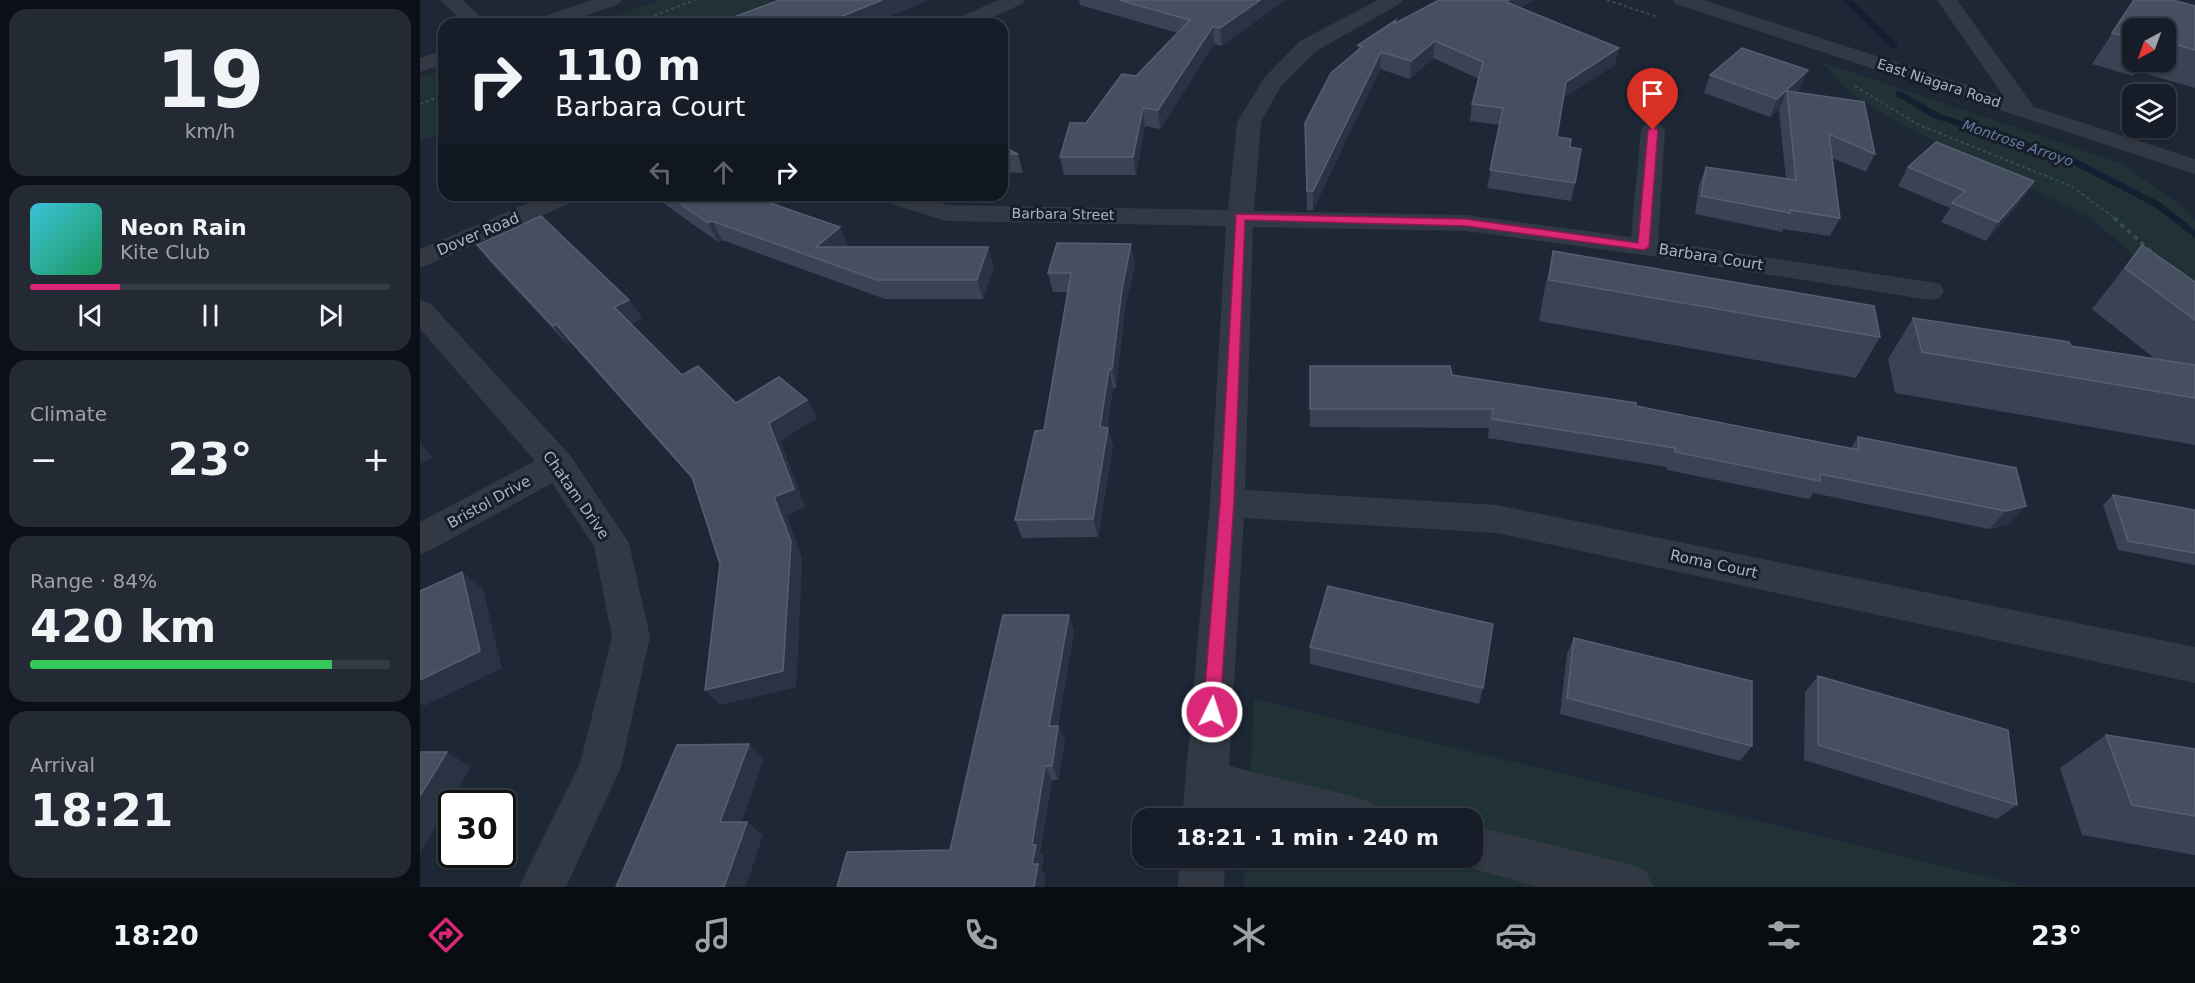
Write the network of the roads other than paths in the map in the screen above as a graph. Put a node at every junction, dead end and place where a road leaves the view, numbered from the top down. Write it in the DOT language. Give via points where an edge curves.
graph roads {
  1 [pos="450,0"];
  2 [pos="612,0"];
  3 [pos="1016,0"];
  4 [pos="1683,0"];
  5 [pos="1947,0"];
  6 [pos="1389,1"];
  7 [pos="472,18"];
  8 [pos="559,18"];
  9 [pos="975,18"];
  10 [pos="438,59"];
  11 [pos="420,65"];
  12 [pos="2025,111"];
  13 [pos="1653,130"];
  14 [pos="2195,167"];
  15 [pos="555,201"];
  16 [pos="907,201"];
  17 [pos="1239,216"];
  18 [pos="1644,247"];
  19 [pos="420,259"];
  20 [pos="1930,291"];
  21 [pos="420,310"];
  22 [pos="558,464"];
  23 [pos="1227,502"];
  24 [pos="420,540"];
  25 [pos="2195,665"];
  26 [pos="1206,800"];
  27 [pos="1269,808"];
  28 [pos="1483,850"];
  29 [pos="1202,868"];
  30 [pos="542,887"];
  31 [pos="1201,887"];
  32 [pos="1630,887"];
  1 -- 7 [label="street"];
  2 -- 8 [label="street"];
  3 -- 9 [label="street"];
  4 -- 12 [label="street, East Niagara Road"];
  5 -- 12 [label="street"];
  6 -- 17 [label="street" via="1308,46 1272,83 1249,122"];
  10 -- 11 [label="street"];
  12 -- 14 [label="street, East Niagara Road"];
  13 -- 18 [label="street"];
  15 -- 19 [label="street, Dover Road"];
  16 -- 17 [label="street, Barbara Street" via="946,213"];
  17 -- 18 [label="street, Barbara Court" via="1466,223"];
  17 -- 23 [label="street"];
  18 -- 20 [label="street, Barbara Court"];
  21 -- 22 [label="street, Chatam Drive"];
  22 -- 24 [label="street, Bristol Drive"];
  22 -- 30 [label="street, Chatam Drive" via="611,543 631,637 600,767"];
  23 -- 25 [label="street, Roma Court" via="1497,519"];
  23 -- 26 [label="street"];
  26 -- 27 [label="street"];
  28 -- 32 [label="street"];
  29 -- 31 [label="street"];
}
